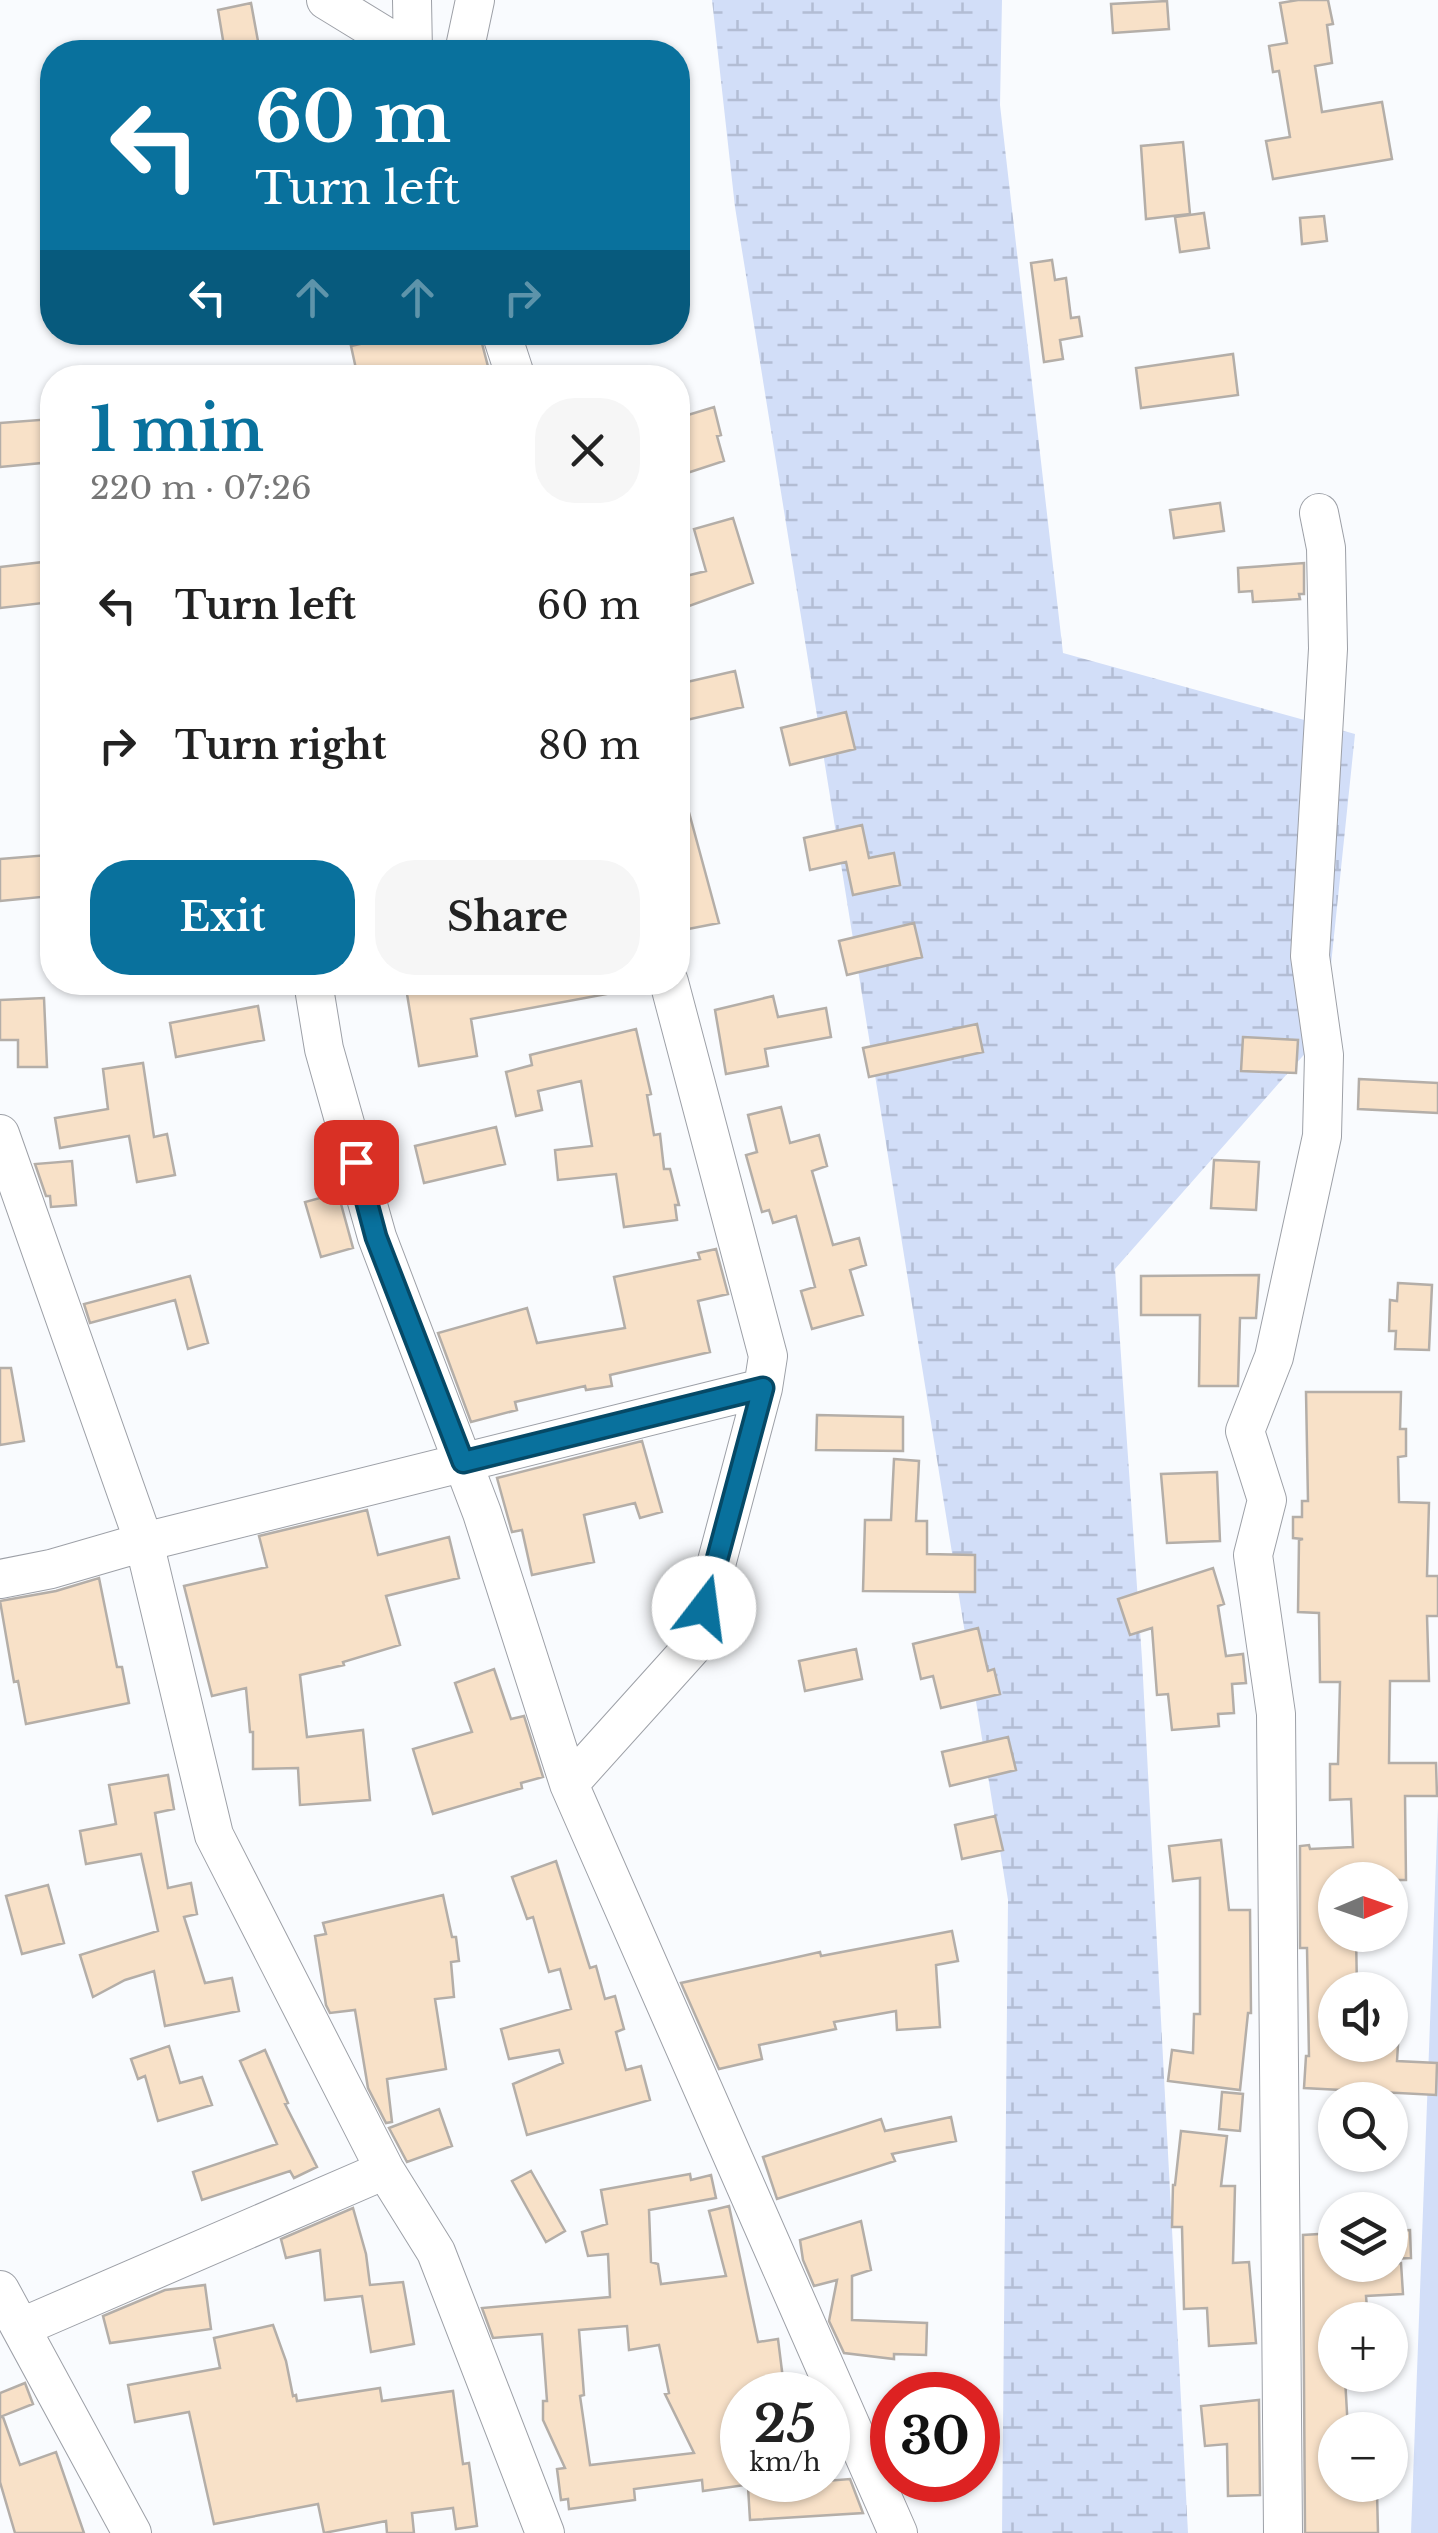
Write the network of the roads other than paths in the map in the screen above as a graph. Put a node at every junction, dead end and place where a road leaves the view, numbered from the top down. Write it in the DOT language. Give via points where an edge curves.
graph roads {
  1 [pos="326,0"];
  2 [pos="412,0"];
  3 [pos="476,0"];
  4 [pos="392,40"];
  5 [pos="412,40"];
  6 [pos="467,40"];
  7 [pos="1320,513"];
  8 [pos="315,995"];
  9 [pos="672,995"];
  10 [pos="0,1134"];
  11 [pos="763,1388"];
  12 [pos="463,1462"];
  13 [pos="144,1542"];
  14 [pos="0,1579"];
  15 [pos="569,1784"];
  16 [pos="385,2170"];
  17 [pos="0,2290"];
  18 [pos="22,2327"];
  19 [pos="132,2533"];
  20 [pos="545,2533"];
  21 [pos="898,2533"];
  22 [pos="1283,2533"];
  1 -- 4 [label="street"];
  2 -- 5 [label="street"];
  3 -- 6 [label="street"];
  7 -- 22 [label="street" via="1328,649 1310,956 1324,1054 1322,1136 1274,1357 1244,1431 1267,1500 1253,1555 1276,1714"];
  8 -- 12 [label="street" via="376,1237"];
  9 -- 11 [label="street" via="767,1346"];
  10 -- 13 [label="street"];
  11 -- 12 [label="street"];
  11 -- 15 [label="street" via="695,1644"];
  12 -- 13 [label="street"];
  12 -- 15 [label="street"];
  13 -- 14 [label="street"];
  13 -- 16 [label="street" via="214,1835"];
  15 -- 21 [label="street"];
  16 -- 18 [label="street"];
  16 -- 20 [label="street" via="436,2252"];
  17 -- 18 [label="street"];
  18 -- 19 [label="street"];
}
